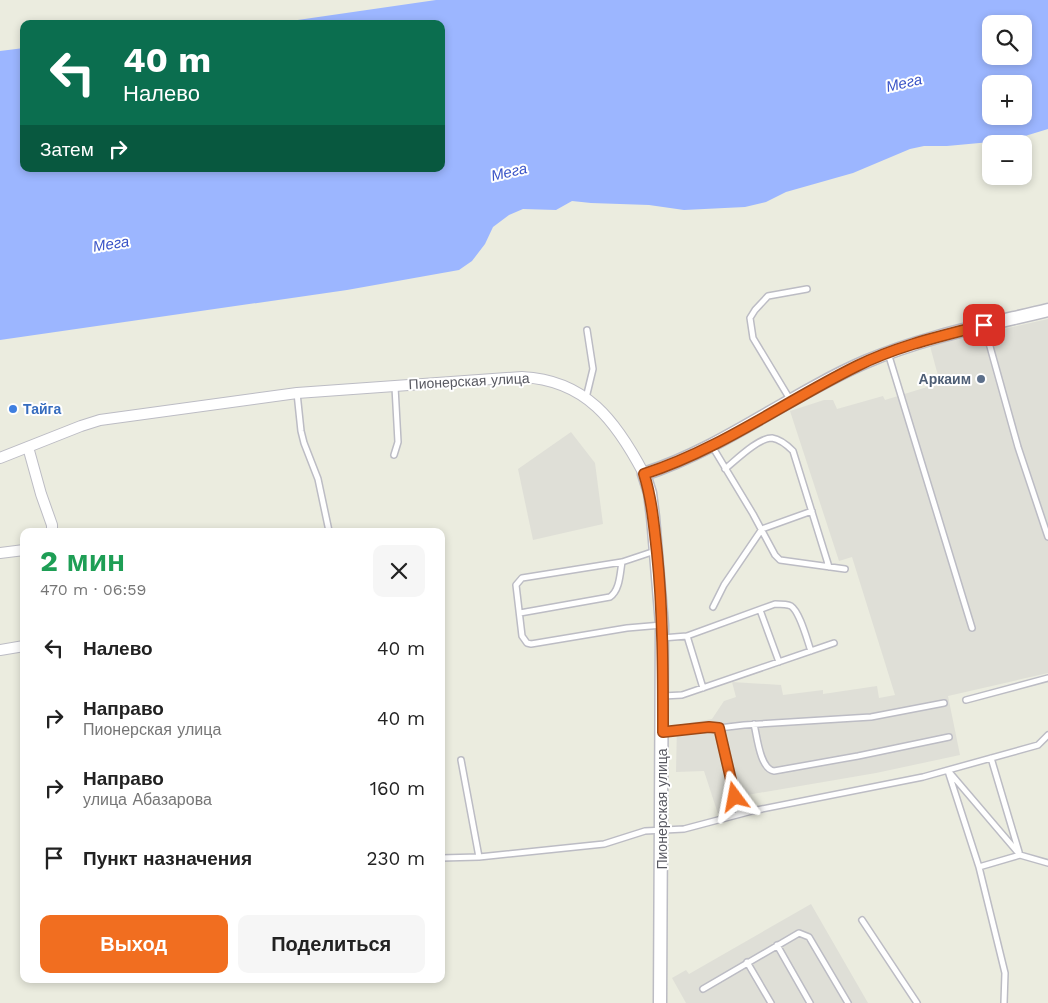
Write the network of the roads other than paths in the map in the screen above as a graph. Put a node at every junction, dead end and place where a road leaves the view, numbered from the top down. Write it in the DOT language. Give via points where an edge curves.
graph roads {
  1 [pos="807,289"];
  2 [pos="1048,310"];
  3 [pos="984,325"];
  4 [pos="587,330"];
  5 [pos="888,353"];
  6 [pos="395,385"];
  7 [pos="297,393"];
  8 [pos="586,398"];
  9 [pos="791,401"];
  10 [pos="712,446"];
  11 [pos="28,447"];
  12 [pos="394,455"];
  13 [pos="0,458"];
  14 [pos="726,469"];
  15 [pos="644,474"];
  16 [pos="812,511"];
  17 [pos="52,528"];
  18 [pos="328,528"];
  19 [pos="762,529"];
  20 [pos="1048,537"];
  21 [pos="20,550"];
  22 [pos="657,551"];
  23 [pos="0,553"];
  24 [pos="622,562"];
  25 [pos="829,567"];
  26 [pos="845,569"];
  27 [pos="712,607"];
  28 [pos="760,610"];
  29 [pos="520,613"];
  30 [pos="972,628"];
  31 [pos="662,632"];
  32 [pos="687,636"];
  33 [pos="834,643"];
  34 [pos="20,647"];
  35 [pos="0,650"];
  36 [pos="811,650"];
  37 [pos="779,662"];
  38 [pos="1048,678"];
  39 [pos="703,688"];
  40 [pos="663,696"];
  41 [pos="966,700"];
  42 [pos="944,703"];
  43 [pos="754,724"];
  44 [pos="719,728"];
  45 [pos="663,732"];
  46 [pos="1048,735"];
  47 [pos="949,737"];
  48 [pos="991,758"];
  49 [pos="462,760"];
  50 [pos="948,771"];
  51 [pos="739,814"];
  52 [pos="662,830"];
  53 [pos="1020,855"];
  54 [pos="479,857"];
  55 [pos="445,858"];
  56 [pos="1048,863"];
  57 [pos="979,867"];
  58 [pos="862,920"];
  59 [pos="777,945"];
  60 [pos="747,962"];
  61 [pos="703,989"];
  62 [pos="660,1003"];
  63 [pos="770,1003"];
  64 [pos="810,1003"];
  65 [pos="848,1003"];
  66 [pos="917,1003"];
  67 [pos="1004,1003"];
  1 -- 9 [label="lane" via="768,296 750,318 753,338"];
  2 -- 3 [label="street"];
  3 -- 5 [label="street"];
  3 -- 20 [label="lane" via="1018,447"];
  4 -- 8 [label="lane" via="593,370"];
  5 -- 9 [label="street" via="856,366"];
  5 -- 30 [label="lane"];
  6 -- 7 [label="street, Пионерская улица"];
  6 -- 8 [label="street, Пионерская улица" via="504,377 539,378 566,385"];
  6 -- 12 [label="lane" via="398,442"];
  7 -- 11 [label="street, Пионерская улица" via="100,420"];
  7 -- 18 [label="lane" via="301,430 318,479"];
  8 -- 15 [label="street, Пионерская улица" via="608,420"];
  9 -- 10 [label="street"];
  10 -- 14 [label="lane"];
  10 -- 15 [label="street"];
  11 -- 13 [label="street, Пионерская улица"];
  11 -- 17 [label="street"];
  14 -- 16 [label="lane" via="748,450 765,440 776,439 793,451"];
  14 -- 19 [label="lane"];
  15 -- 22 [label="street, Пионерская улица" via="650,493"];
  16 -- 19 [label="lane"];
  16 -- 25 [label="lane"];
  19 -- 25 [label="lane" via="780,560"];
  19 -- 27 [label="lane"];
  21 -- 23 [label="street"];
  22 -- 24 [label="lane"];
  22 -- 31 [label="street, Пионерская улица"];
  24 -- 29 [label="lane" via="617,588 610,597"];
  24 -- 29 [label="lane" via="522,578 516,585"];
  25 -- 26 [label="lane"];
  28 -- 32 [label="lane"];
  28 -- 36 [label="lane" via="775,604 791,606"];
  28 -- 37 [label="lane"];
  29 -- 31 [label="lane" via="524,640 531,644 627,628"];
  31 -- 32 [label="lane"];
  31 -- 40 [label="street, Пионерская улица"];
  32 -- 39 [label="lane"];
  33 -- 36 [label="lane"];
  34 -- 35 [label="street"];
  36 -- 37 [label="lane"];
  37 -- 39 [label="lane"];
  38 -- 41 [label="lane"];
  39 -- 40 [label="lane" via="682,695"];
  40 -- 45 [label="street, Пионерская улица"];
  42 -- 43 [label="lane" via="872,717"];
  43 -- 44 [label="lane"];
  43 -- 47 [label="lane" via="764,764 774,771"];
  44 -- 45 [label="lane"];
  44 -- 51 [label="lane"];
  45 -- 52 [label="street, Пионерская улица"];
  46 -- 48 [label="lane" via="1038,745"];
  48 -- 50 [label="lane"];
  48 -- 53 [label="lane"];
  49 -- 54 [label="lane"];
  50 -- 51 [label="lane"];
  50 -- 53 [label="lane"];
  50 -- 57 [label="lane"];
  51 -- 52 [label="lane" via="684,829"];
  52 -- 54 [label="lane" via="604,844"];
  52 -- 62 [label="street, Пионерская улица"];
  53 -- 56 [label="lane"];
  53 -- 57 [label="lane"];
  54 -- 55 [label="lane"];
  57 -- 67 [label="lane" via="1005,973"];
  58 -- 66 [label="lane"];
  59 -- 60 [label="lane"];
  59 -- 64 [label="lane"];
  59 -- 65 [label="lane" via="799,933 806,934"];
  60 -- 61 [label="lane"];
  60 -- 63 [label="lane"];
}
